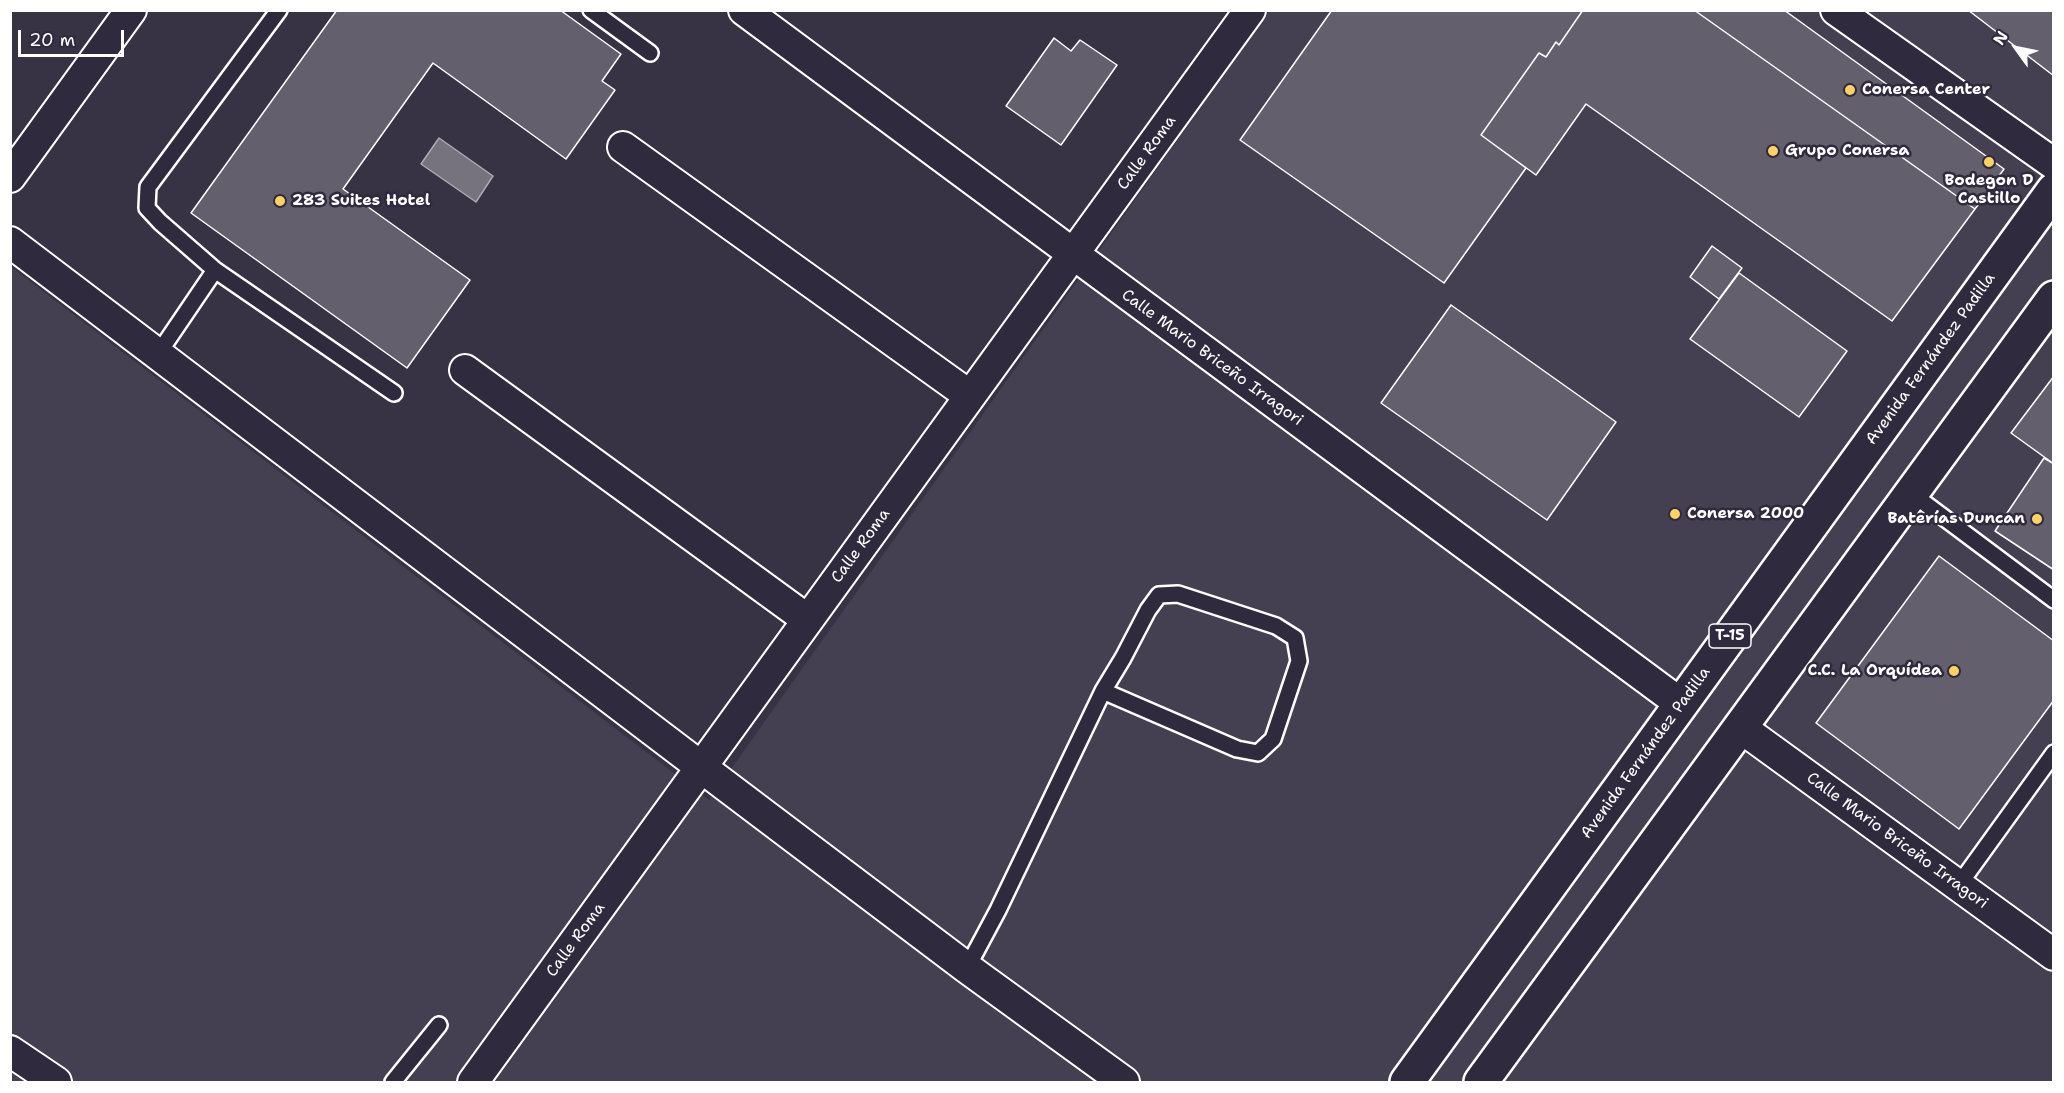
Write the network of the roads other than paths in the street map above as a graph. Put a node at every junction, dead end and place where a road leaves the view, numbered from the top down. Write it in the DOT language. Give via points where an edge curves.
graph roads {
  1 [pos="131,10"];
  2 [pos="279,10"];
  3 [pos="591,10"];
  4 [pos="744,10"];
  5 [pos="1250,10"];
  6 [pos="1836,10"];
  7 [pos="650,54"];
  8 [pos="623,147"];
  9 [pos="2054,164"];
  10 [pos="10,177"];
  11 [pos="2054,190"];
  12 [pos="10,242"];
  13 [pos="1072,256"];
  14 [pos="215,270"];
  15 [pos="2054,297"];
  16 [pos="158,354"];
  17 [pos="465,370"];
  18 [pos="394,393"];
  19 [pos="970,396"];
  20 [pos="1911,493"];
  21 [pos="2054,600"];
  22 [pos="808,620"];
  23 [pos="1103,691"];
  24 [pos="1681,704"];
  25 [pos="1740,727"];
  26 [pos="2054,753"];
  27 [pos="701,767"];
  28 [pos="1958,886"];
  29 [pos="2054,955"];
  30 [pos="967,968"];
  31 [pos="439,1026"];
  32 [pos="10,1051"];
  33 [pos="56,1083"];
  34 [pos="393,1083"];
  35 [pos="473,1083"];
  36 [pos="1124,1083"];
  37 [pos="1407,1083"];
  38 [pos="1481,1083"];
  1 -- 10 [label="street"];
  2 -- 14 [label="lane" via="147,187 147,207"];
  3 -- 7 [label="lane"];
  4 -- 13 [label="street, Calle Mario Briceño Irragori"];
  5 -- 13 [label="street, Calle Roma"];
  6 -- 9 [label="street"];
  8 -- 19 [label="street"];
  11 -- 24 [label="main road, Avenida Fernández Padilla / T-15"];
  12 -- 16 [label="street"];
  13 -- 19 [label="street, Calle Roma"];
  13 -- 24 [label="street, Calle Mario Briceño Irragori"];
  14 -- 16 [label="lane"];
  14 -- 18 [label="lane"];
  15 -- 20 [label="main road"];
  16 -- 27 [label="street"];
  17 -- 22 [label="street"];
  19 -- 22 [label="street, Calle Roma"];
  20 -- 21 [label="lane"];
  20 -- 25 [label="main road"];
  22 -- 27 [label="street, Calle Roma"];
  23 -- 23 [label="lane" via="1159,596 1178,594 1276,626 1295,638 1299,661 1272,739 1258,753 1237,749"];
  23 -- 30 [label="lane"];
  24 -- 37 [label="main road, Avenida Fernández Padilla / T-15"];
  25 -- 28 [label="street, Calle Mario Briceño Irragori"];
  25 -- 38 [label="main road"];
  26 -- 28 [label="lane"];
  27 -- 30 [label="street"];
  27 -- 35 [label="street, Calle Roma"];
  28 -- 29 [label="street, Calle Mario Briceño Irragori"];
  30 -- 36 [label="street"];
  31 -- 34 [label="lane"];
  32 -- 33 [label="street"];
}
